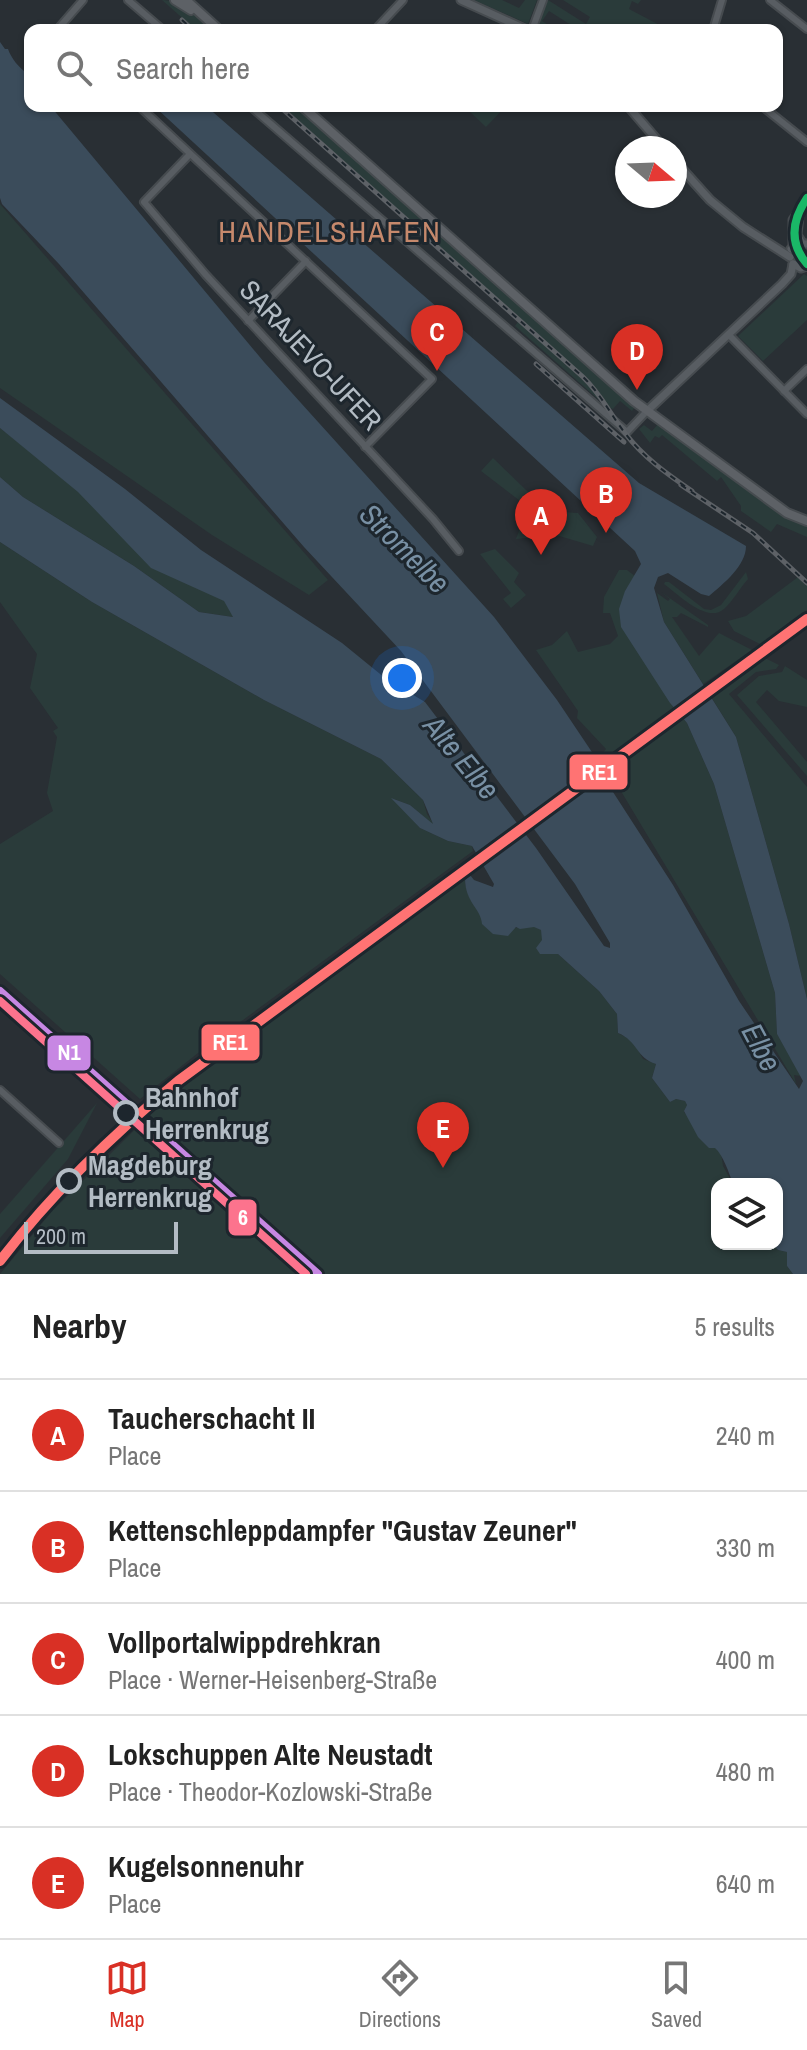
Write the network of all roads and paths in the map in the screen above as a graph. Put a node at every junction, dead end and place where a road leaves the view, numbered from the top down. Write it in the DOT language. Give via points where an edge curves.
graph roads {
  1 [pos="128,0"];
  2 [pos="175,0"];
  3 [pos="186,0"];
  4 [pos="403,0"];
  5 [pos="461,0"];
  6 [pos="543,0"];
  7 [pos="722,0"];
  8 [pos="773,1"];
  9 [pos="80,2"];
  10 [pos="209,21"];
  11 [pos="64,24"];
  12 [pos="156,24"];
  13 [pos="212,24"];
  14 [pos="381,24"];
  15 [pos="515,24"];
  16 [pos="532,24"];
  17 [pos="715,24"];
  18 [pos="807,29"];
  19 [pos="145,112"];
  20 [pos="257,112"];
  21 [pos="310,112"];
  22 [pos="633,112"];
  23 [pos="770,112"];
  24 [pos="654,136"];
  25 [pos="807,142"];
  26 [pos="190,154"];
  27 [pos="687,175"];
  28 [pos="807,200"];
  29 [pos="766,243"];
  30 [pos="804,244"];
  31 [pos="792,248"];
  32 [pos="306,261"];
  33 [pos="801,265"];
  34 [pos="248,321"];
  35 [pos="729,335"];
  36 [pos="807,369"];
  37 [pos="784,391"];
  38 [pos="647,411"];
  39 [pos="807,414"];
  40 [pos="365,447"];
  41 [pos="807,521"];
  42 [pos="459,551"];
  43 [pos="0,991"];
  44 [pos="0,1090"];
  45 [pos="59,1143"];
  46 [pos="318,1274"];
  1 -- 12 [label="street"];
  2 -- 10 [label="main road"];
  3 -- 10 [label="main road"];
  4 -- 14 [label="street"];
  5 -- 15 [label="street"];
  6 -- 16 [label="street"];
  7 -- 17 [label="street"];
  8 -- 18 [label="street"];
  9 -- 11 [label="street"];
  10 -- 13 [label="main road"];
  19 -- 26 [label="street"];
  20 -- 38 [label="street" via="627,432"];
  21 -- 38 [label="main road"];
  22 -- 24 [label="street"];
  23 -- 25 [label="street"];
  26 -- 32 [label="street"];
  26 -- 34 [label="street, SARAJEVO-UFER" via="144,202"];
  27 -- 29 [label="street" via="705,196"];
  28 -- 30 [label="street" via="797,225"];
  28 -- 31 [label="street" via="793,220"];
  29 -- 31 [label="street"];
  29 -- 33 [label="street"];
  30 -- 31 [label="street"];
  31 -- 33 [label="street"];
  32 -- 34 [label="street"];
  32 -- 40 [label="street" via="432,379"];
  33 -- 35 [label="street"];
  34 -- 40 [label="street, SARAJEVO-UFER"];
  35 -- 37 [label="street"];
  35 -- 38 [label="street"];
  36 -- 37 [label="street"];
  37 -- 39 [label="street"];
  38 -- 41 [label="main road" via="787,513"];
  40 -- 42 [label="street, SARAJEVO-UFER"];
  43 -- 46 [label="street"];
  44 -- 45 [label="street"];
}
